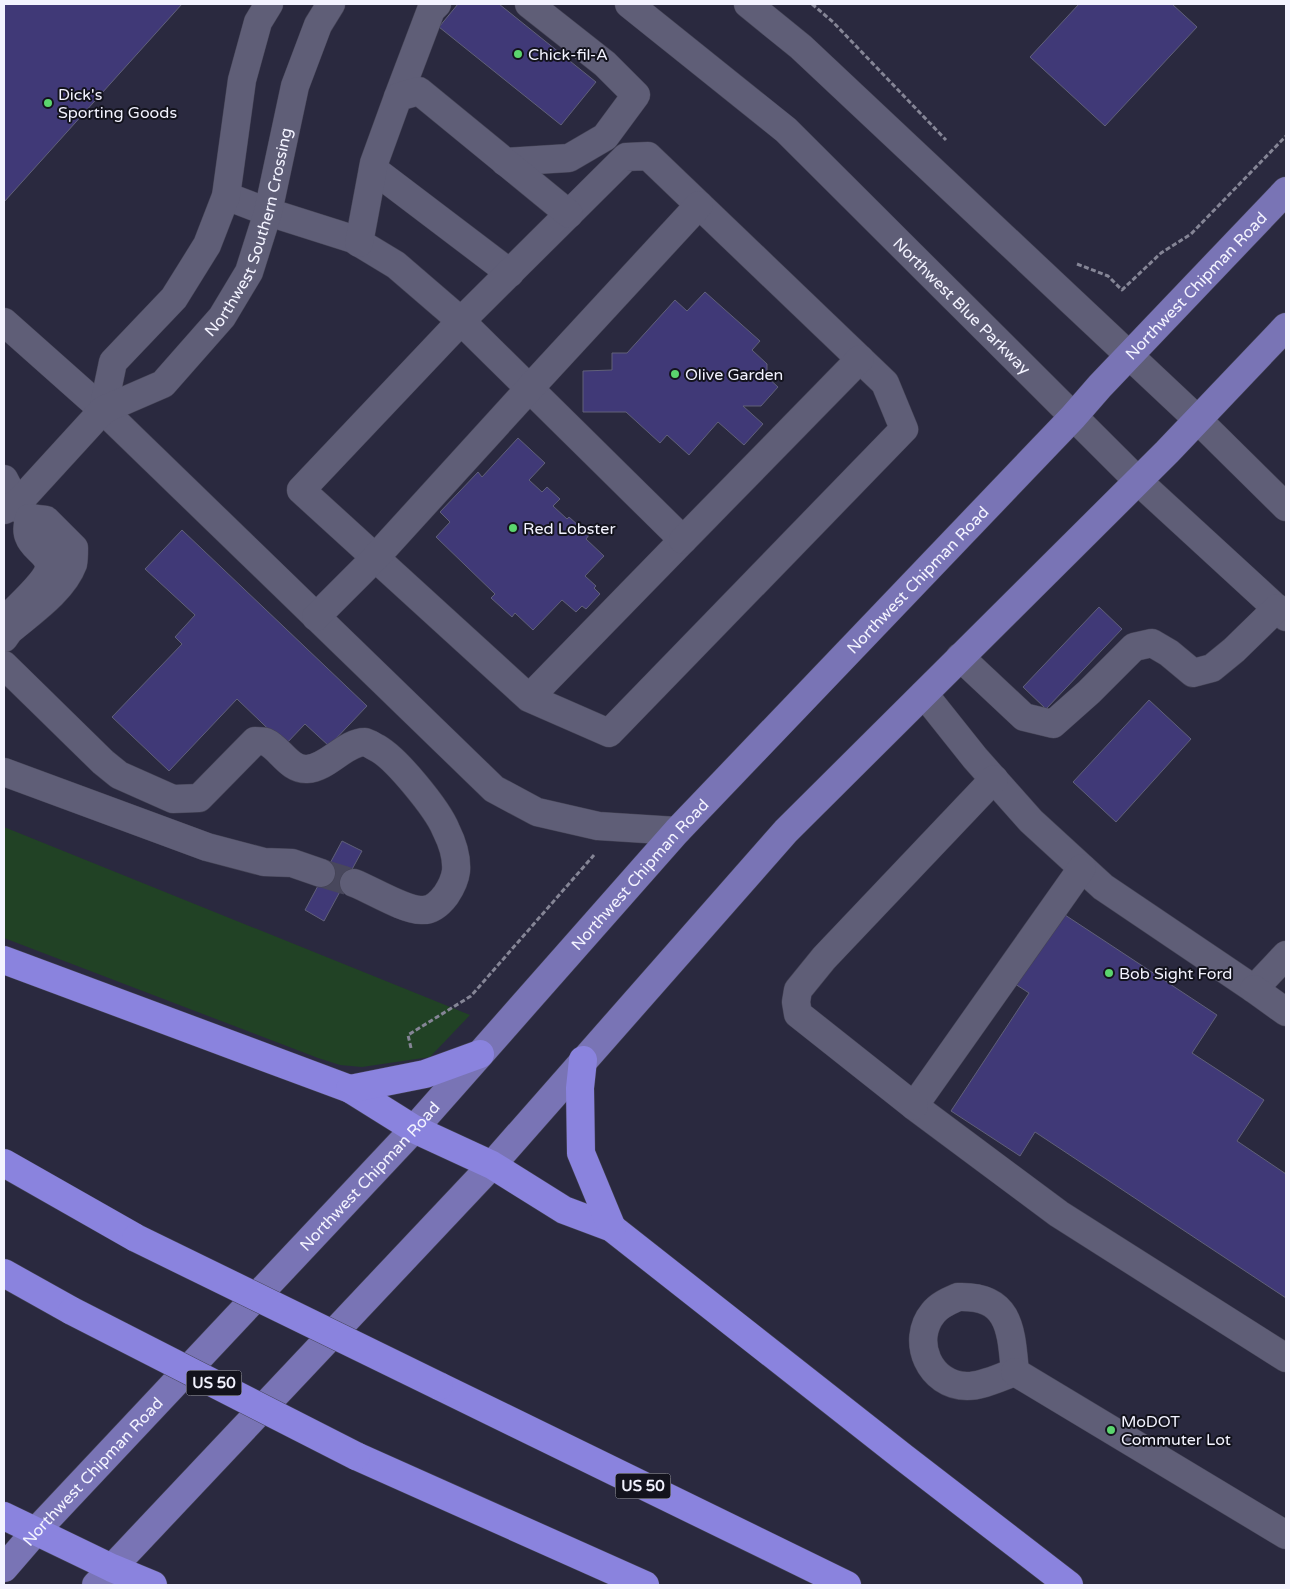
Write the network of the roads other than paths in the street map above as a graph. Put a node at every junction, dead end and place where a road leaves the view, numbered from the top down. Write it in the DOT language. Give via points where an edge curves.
graph roads {
  1 [pos="269,4"];
  2 [pos="331,4"];
  3 [pos="437,4"];
  4 [pos="529,4"];
  5 [pos="629,4"];
  6 [pos="748,4"];
  7 [pos="398,97"];
  8 [pos="505,162"];
  9 [pos="373,169"];
  10 [pos="1286,191"];
  11 [pos="226,196"];
  12 [pos="699,205"];
  13 [pos="268,212"];
  14 [pos="569,214"];
  15 [pos="360,243"];
  16 [pos="510,273"];
  17 [pos="461,321"];
  18 [pos="4,322"];
  19 [pos="1286,326"];
  20 [pos="1129,356"];
  21 [pos="860,359"];
  22 [pos="529,389"];
  23 [pos="103,410"];
  24 [pos="1073,417"];
  25 [pos="1198,420"];
  26 [pos="4,479"];
  27 [pos="1138,481"];
  28 [pos="1286,507"];
  29 [pos="17,510"];
  30 [pos="683,540"];
  31 [pos="375,558"];
  32 [pos="1282,612"];
  33 [pos="316,617"];
  34 [pos="4,621"];
  35 [pos="4,638"];
  36 [pos="960,657"];
  37 [pos="4,665"];
  38 [pos="924,694"];
  39 [pos="529,698"];
  40 [pos="4,772"];
  41 [pos="994,779"];
  42 [pos="677,831"];
  43 [pos="1082,868"];
  44 [pos="321,873"];
  45 [pos="354,883"];
  46 [pos="1286,955"];
  47 [pos="4,960"];
  48 [pos="1254,989"];
  49 [pos="1286,1012"];
  50 [pos="480,1054"];
  51 [pos="584,1060"];
  52 [pos="350,1089"];
  53 [pos="914,1106"];
  54 [pos="414,1129"];
  55 [pos="4,1163"];
  56 [pos="492,1165"];
  57 [pos="612,1228"];
  58 [pos="4,1273"];
  59 [pos="1286,1358"];
  60 [pos="1015,1372"];
  61 [pos="4,1516"];
  62 [pos="36,1531"];
  63 [pos="1286,1535"];
  64 [pos="4,1568"];
  65 [pos="104,1577"];
  66 [pos="153,1585"];
  67 [pos="645,1585"];
  68 [pos="847,1585"];
  69 [pos="1069,1585"];
  1 -- 11 [label="street, Northwest Southern Crossing" via="258,22 242,80"];
  2 -- 13 [label="street, Northwest Southern Crossing" via="318,25 295,86"];
  3 -- 7 [label="street" via="431,10"];
  4 -- 8 [label="street" via="605,64 636,95 605,137 569,158"];
  5 -- 24 [label="street, Northwest Blue Parkway" via="786,130"];
  6 -- 20 [label="street" via="801,47"];
  7 -- 8 [label="street" via="419,91"];
  7 -- 9 [label="street"];
  8 -- 14 [label="street"];
  9 -- 15 [label="street"];
  9 -- 16 [label="street"];
  10 -- 20 [label="main road, Northwest Chipman Road"];
  11 -- 13 [label="street"];
  11 -- 23 [label="street, Northwest Southern Crossing" via="207,245 174,298 113,362"];
  12 -- 14 [label="street" via="648,156 626,157"];
  12 -- 21 [label="street"];
  12 -- 22 [label="street"];
  13 -- 15 [label="street"];
  13 -- 23 [label="street, Northwest Southern Crossing" via="249,272 222,317 163,384"];
  14 -- 16 [label="street"];
  15 -- 17 [label="street" via="396,265"];
  16 -- 17 [label="street"];
  17 -- 22 [label="street"];
  17 -- 31 [label="street" via="302,490"];
  18 -- 23 [label="street"];
  19 -- 25 [label="main road"];
  20 -- 24 [label="main road, Northwest Chipman Road"];
  20 -- 25 [label="street"];
  21 -- 30 [label="street"];
  21 -- 39 [label="street" via="885,383 904,429 609,733"];
  22 -- 30 [label="street"];
  22 -- 31 [label="street"];
  23 -- 29 [label="street, Northwest Southern Crossing"];
  23 -- 33 [label="street"];
  24 -- 27 [label="street, Northwest Blue Parkway"];
  24 -- 42 [label="main road, Northwest Chipman Road"];
  25 -- 27 [label="main road"];
  25 -- 28 [label="street"];
  26 -- 29 [label="street"];
  27 -- 32 [label="street, Northwest Blue Parkway"];
  27 -- 36 [label="main road"];
  29 -- 34 [label="street" via="28,536 46,557 49,568 39,585"];
  29 -- 35 [label="street" via="46,520 53,526 74,548 74,562 53,592"];
  30 -- 39 [label="street"];
  31 -- 33 [label="street"];
  31 -- 39 [label="street"];
  32 -- 36 [label="street" via="1212,668 1193,673 1170,653 1152,643 1134,647 1053,724 1024,717"];
  33 -- 42 [label="street" via="494,789 537,812 603,826"];
  36 -- 38 [label="main road"];
  37 -- 45 [label="street" via="119,775 173,799 199,798 255,740 266,742 291,763 309,769 356,745 366,742 378,748 406,773 438,815 454,854 456,872 444,897 432,908 421,910"];
  38 -- 41 [label="street"];
  38 -- 51 [label="main road" via="786,831"];
  40 -- 44 [label="street" via="207,848 264,862 292,863"];
  41 -- 43 [label="street" via="1031,822"];
  41 -- 53 [label="street" via="824,958 798,990 798,1014"];
  42 -- 50 [label="main road, Northwest Chipman Road"];
  43 -- 48 [label="street" via="1103,887"];
  43 -- 53 [label="street"];
  46 -- 48 [label="street"];
  47 -- 52 [label="highway"];
  48 -- 49 [label="street"];
  50 -- 52 [label="highway" via="419,1075"];
  50 -- 54 [label="main road, Northwest Chipman Road"];
  51 -- 56 [label="main road"];
  51 -- 57 [label="highway" via="580,1088 581,1153"];
  52 -- 54 [label="highway"];
  53 -- 59 [label="street" via="1059,1214"];
  54 -- 56 [label="highway"];
  54 -- 62 [label="main road, Northwest Chipman Road"];
  55 -- 68 [label="highway, US 50, bridge" via="136,1238"];
  56 -- 57 [label="highway" via="564,1210"];
  56 -- 65 [label="main road"];
  57 -- 69 [label="highway"];
  58 -- 67 [label="highway, US 50, bridge" via="356,1456"];
  60 -- 63 [label="street"];
  61 -- 62 [label="highway"];
  62 -- 64 [label="main road, Northwest Chipman Road"];
  62 -- 65 [label="highway"];
  65 -- 66 [label="highway"];
}
